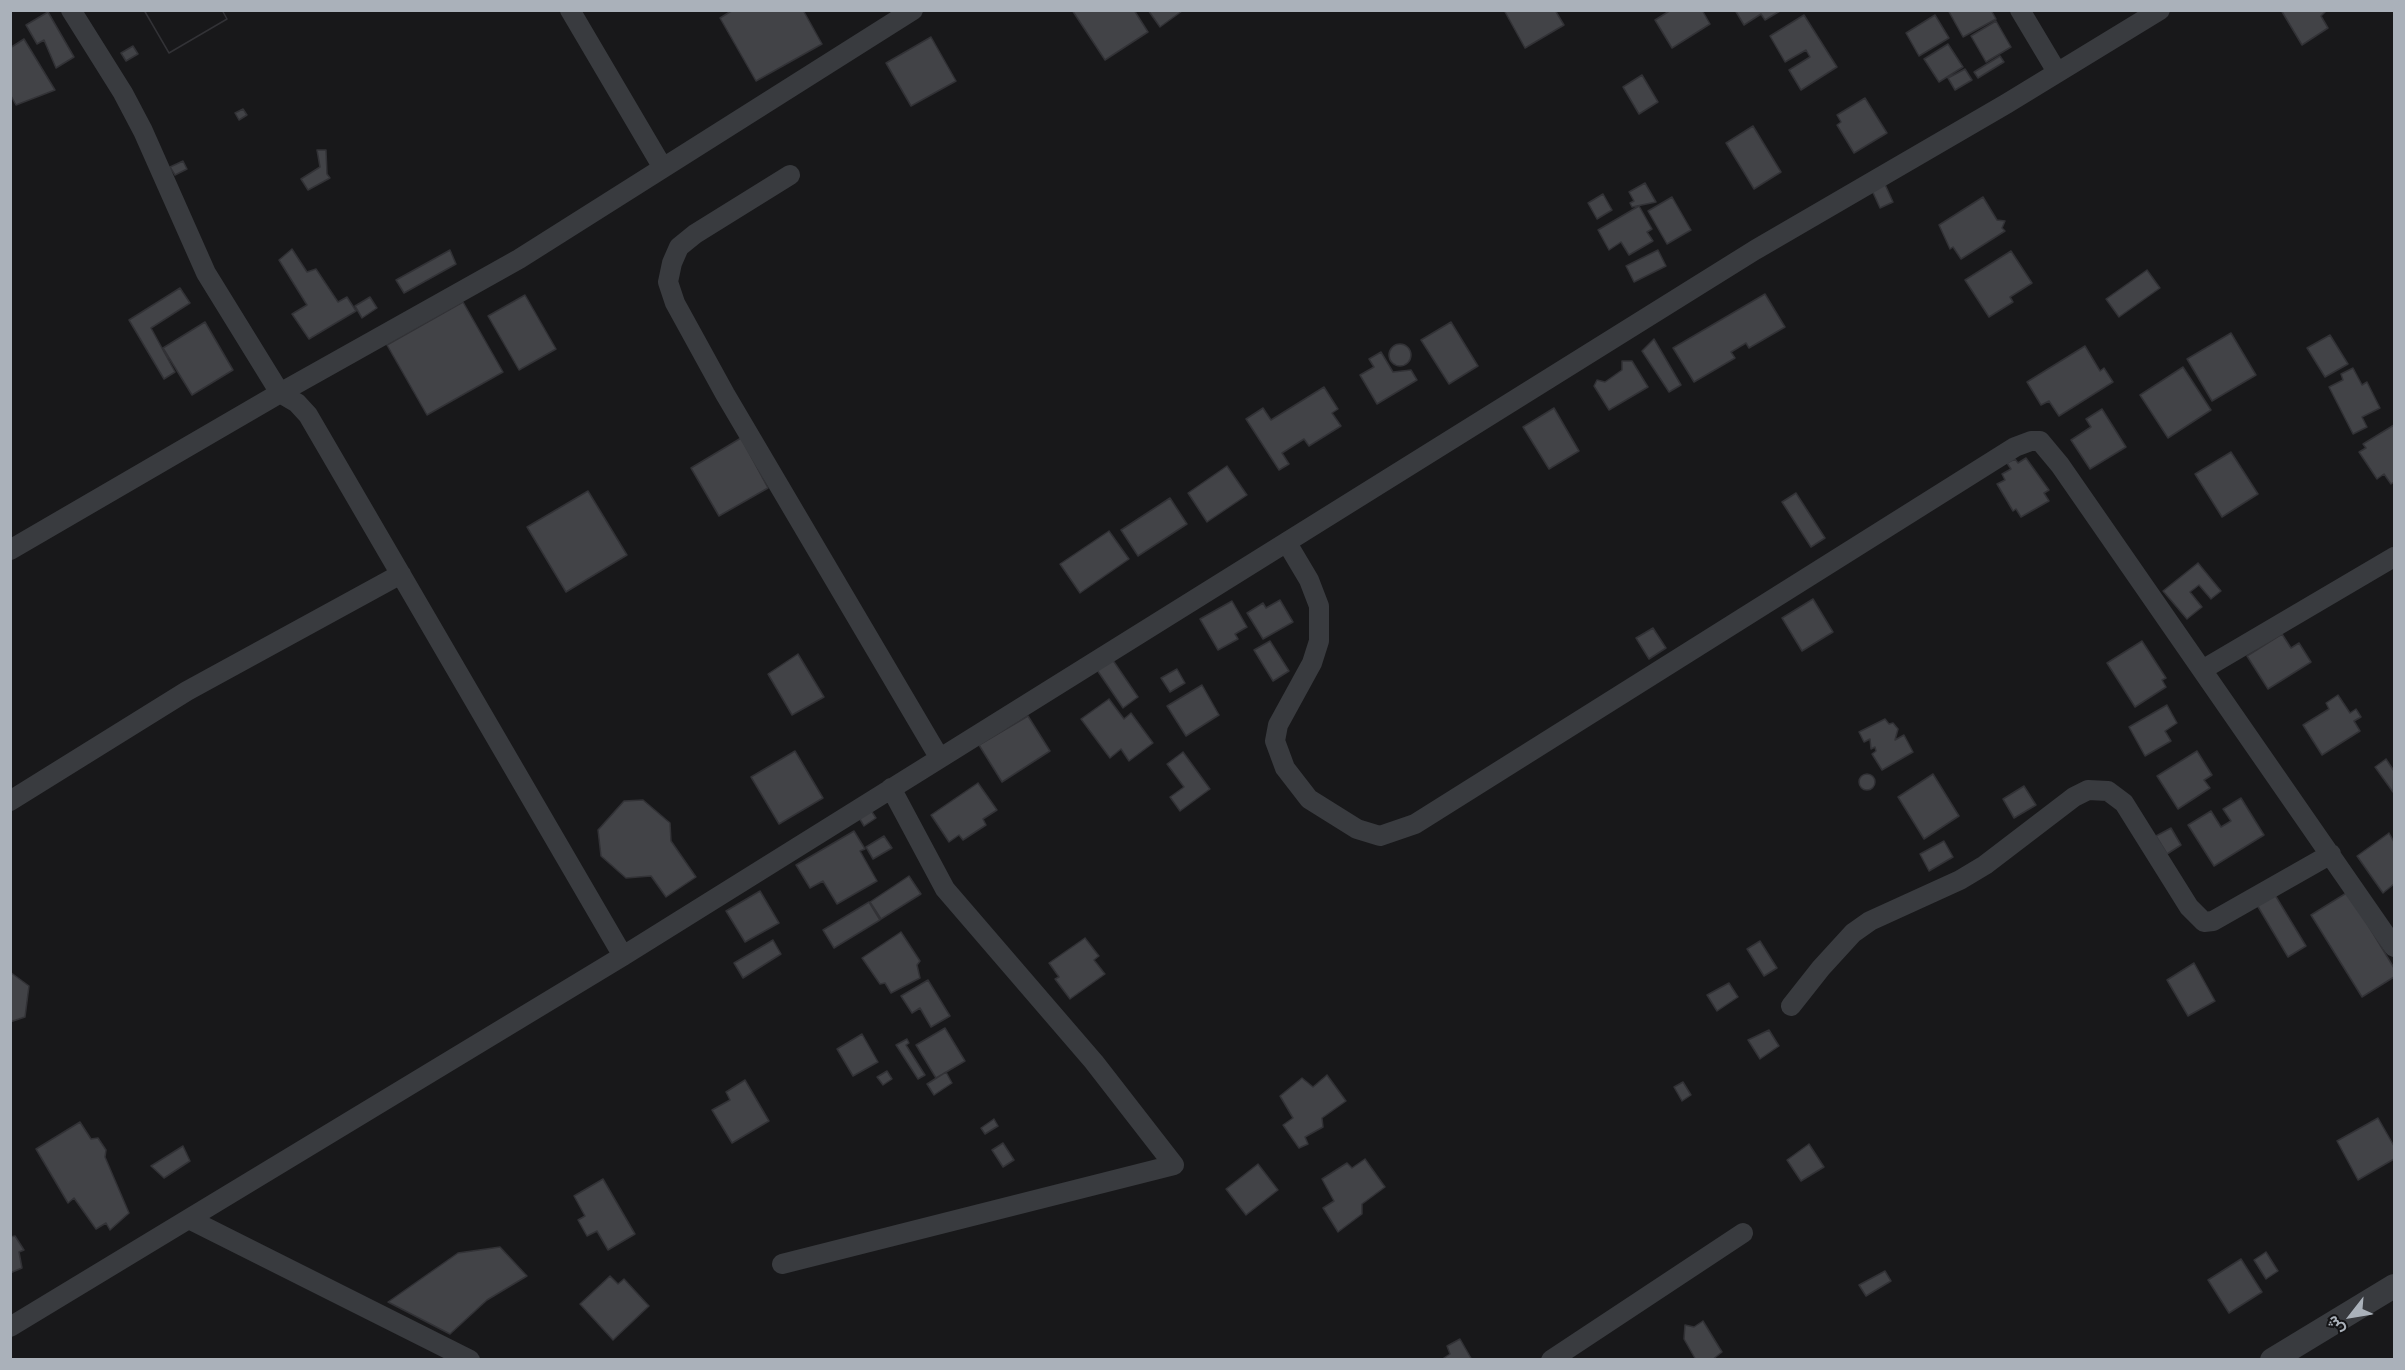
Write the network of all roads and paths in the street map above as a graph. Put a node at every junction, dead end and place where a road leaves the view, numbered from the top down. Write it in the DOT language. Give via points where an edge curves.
graph roads {
  1 [pos="71,10"];
  2 [pos="570,10"];
  3 [pos="913,10"];
  4 [pos="2020,10"];
  5 [pos="2160,10"];
  6 [pos="2057,72"];
  7 [pos="663,168"];
  8 [pos="790,176"];
  9 [pos="279,393"];
  10 [pos="1287,543"];
  11 [pos="10,550"];
  12 [pos="2394,557"];
  13 [pos="401,574"];
  14 [pos="2202,670"];
  15 [pos="939,758"];
  16 [pos="891,788"];
  17 [pos="10,801"];
  18 [pos="2331,854"];
  19 [pos="2394,947"];
  20 [pos="623,956"];
  21 [pos="1791,1006"];
  22 [pos="191,1220"];
  23 [pos="1743,1233"];
  24 [pos="782,1264"];
  25 [pos="2394,1286"];
  26 [pos="10,1327"];
  27 [pos="470,1359"];
  28 [pos="1554,1359"];
  29 [pos="2272,1359"];
  1 -- 9 [label="street" via="143,131 206,273"];
  2 -- 7 [label="street"];
  3 -- 7 [label="street"];
  4 -- 6 [label="street"];
  5 -- 6 [label="street"];
  6 -- 10 [label="street" via="1755,250"];
  7 -- 9 [label="street" via="519,259"];
  8 -- 15 [label="street" via="680,247 668,282 675,303 725,394"];
  9 -- 11 [label="street"];
  9 -- 13 [label="street" via="308,415"];
  10 -- 14 [label="street" via="1319,606 1319,641 1312,663 1278,725 1275,741 1285,768 1309,799 1357,829 1380,836 1415,824 2015,447 2031,441 2043,444 2060,465"];
  10 -- 15 [label="street"];
  12 -- 14 [label="street"];
  13 -- 17 [label="street" via="187,691"];
  13 -- 20 [label="street"];
  14 -- 18 [label="street"];
  15 -- 16 [label="street"];
  16 -- 20 [label="street"];
  16 -- 24 [label="street" via="945,889 1094,1062 1174,1166"];
  18 -- 19 [label="street"];
  18 -- 21 [label="street" via="2213,921 2204,922 2189,907 2124,803 2108,791 2088,790 1985,865 1853,933"];
  20 -- 22 [label="street"];
  22 -- 26 [label="street"];
  22 -- 27 [label="street"];
  23 -- 28 [label="street"];
  25 -- 29 [label="street"];
}
